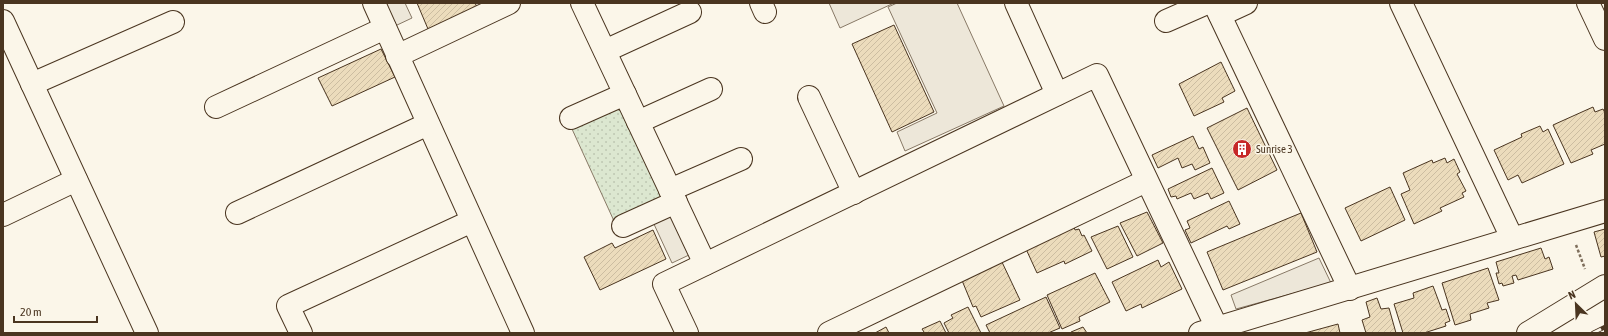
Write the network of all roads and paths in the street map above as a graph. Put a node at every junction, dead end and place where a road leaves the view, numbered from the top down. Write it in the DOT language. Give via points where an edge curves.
graph roads {
  1 [pos="374,3"];
  2 [pos="509,3"];
  3 [pos="582,3"];
  4 [pos="1016,3"];
  5 [pos="1246,3"];
  6 [pos="1401,3"];
  7 [pos="1588,3"];
  8 [pos="1213,7"];
  9 [pos="690,12"];
  10 [pos="3,21"];
  11 [pos="1166,21"];
  12 [pos="173,22"];
  13 [pos="385,28"];
  14 [pos="1605,39"];
  15 [pos="605,50"];
  16 [pos="398,56"];
  17 [pos="32,84"];
  18 [pos="711,89"];
  19 [pos="625,94"];
  20 [pos="1057,94"];
  21 [pos="809,97"];
  22 [pos="216,107"];
  23 [pos="571,118"];
  24 [pos="638,122"];
  25 [pos="428,124"];
  26 [pos="741,159"];
  27 [pos="76,180"];
  28 [pos="1146,181"];
  29 [pos="854,192"];
  30 [pos="673,196"];
  31 [pos="1605,211"];
  32 [pos="237,213"];
  33 [pos="3,215"];
  34 [pos="472,221"];
  35 [pos="1567,223"];
  36 [pos="622,226"];
  37 [pos="1512,238"];
  38 [pos="705,264"];
  39 [pos="1350,289"];
  40 [pos="1600,289"];
  41 [pos="1208,331"];
  42 [pos="147,333"];
  43 [pos="301,333"];
  44 [pos="523,333"];
  45 [pos="687,333"];
  46 [pos="829,333"];
  47 [pos="1528,333"];
  1 -- 13 [label="street"];
  2 -- 16 [label="street"];
  3 -- 15 [label="street"];
  4 -- 20 [label="street"];
  5 -- 8 [label="street"];
  6 -- 37 [label="street"];
  7 -- 14 [label="street"];
  8 -- 11 [label="street"];
  8 -- 39 [label="street"];
  9 -- 15 [label="street"];
  10 -- 17 [label="street"];
  12 -- 17 [label="street"];
  13 -- 16 [label="street"];
  13 -- 22 [label="street"];
  15 -- 19 [label="street"];
  16 -- 25 [label="street"];
  17 -- 27 [label="street"];
  18 -- 24 [label="street"];
  19 -- 23 [label="street"];
  19 -- 24 [label="street"];
  20 -- 28 [label="street" via="1097,76"];
  20 -- 29 [label="street"];
  21 -- 29 [label="street"];
  24 -- 30 [label="street"];
  25 -- 32 [label="street"];
  25 -- 34 [label="street"];
  26 -- 30 [label="street"];
  27 -- 33 [label="street"];
  27 -- 42 [label="street"];
  28 -- 41 [label="street"];
  28 -- 46 [label="street"];
  29 -- 38 [label="street"];
  30 -- 36 [label="street"];
  30 -- 38 [label="street"];
  31 -- 35 [label="street"];
  34 -- 43 [label="street" via="288,306"];
  34 -- 44 [label="street"];
  35 -- 37 [label="street"];
  35 -- 40 [label="path"];
  37 -- 39 [label="street"];
  38 -- 45 [label="street" via="664,284"];
  39 -- 41 [label="street"];
  40 -- 47 [label="street"];
}
